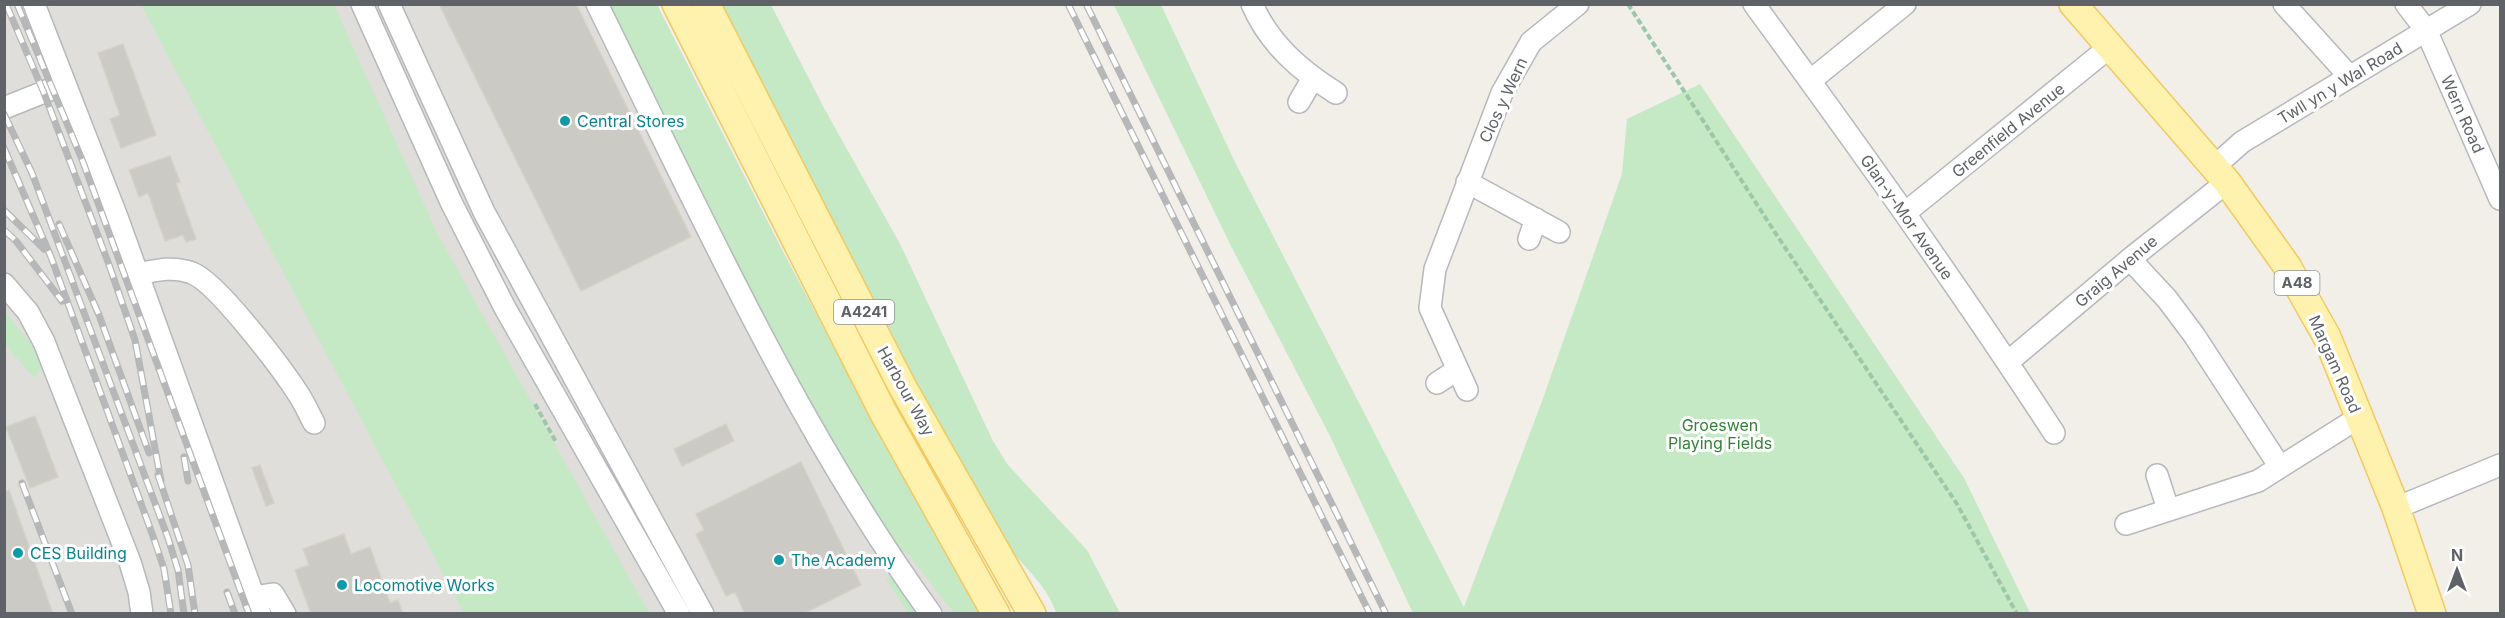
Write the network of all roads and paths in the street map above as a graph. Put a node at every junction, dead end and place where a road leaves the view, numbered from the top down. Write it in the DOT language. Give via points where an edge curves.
graph roads {
  1 [pos="34,4"];
  2 [pos="362,4"];
  3 [pos="389,4"];
  4 [pos="597,4"];
  5 [pos="676,4"];
  6 [pos="706,4"];
  7 [pos="1252,4"];
  8 [pos="1578,4"];
  9 [pos="1628,4"];
  10 [pos="1754,4"];
  11 [pos="1905,4"];
  12 [pos="2073,4"];
  13 [pos="2284,4"];
  14 [pos="2406,4"];
  15 [pos="2470,4"];
  16 [pos="2426,30"];
  17 [pos="2111,46"];
  18 [pos="2350,77"];
  19 [pos="1313,78"];
  20 [pos="1810,81"];
  21 [pos="64,84"];
  22 [pos="1336,93"];
  23 [pos="1299,102"];
  24 [pos="4,108"];
  25 [pos="2220,175"];
  26 [pos="1467,182"];
  27 [pos="2500,199"];
  28 [pos="1905,213"];
  29 [pos="1536,219"];
  30 [pos="1559,232"];
  31 [pos="1529,239"];
  32 [pos="2130,259"];
  33 [pos="138,274"];
  34 [pos="4,284"];
  35 [pos="2008,362"];
  36 [pos="1457,370"];
  37 [pos="1437,383"];
  38 [pos="1467,390"];
  39 [pos="2358,418"];
  40 [pos="314,423"];
  41 [pos="2054,434"];
  42 [pos="2500,465"];
  43 [pos="2280,467"];
  44 [pos="2157,475"];
  45 [pos="2396,508"];
  46 [pos="2168,509"];
  47 [pos="2126,524"];
  48 [pos="257,605"];
  49 [pos="142,614"];
  50 [pos="285,614"];
  51 [pos="679,614"];
  52 [pos="703,614"];
  53 [pos="931,614"];
  54 [pos="996,614"];
  55 [pos="1032,614"];
  56 [pos="2017,614"];
  57 [pos="2432,614"];
  1 -- 21 [label="street"];
  2 -- 51 [label="street" via="451,202 505,308"];
  3 -- 52 [label="street" via="484,212"];
  4 -- 53 [label="street" via="784,380 883,545"];
  5 -- 54 [label="main road, Harbour Way / A4241" via="883,412"];
  6 -- 55 [label="main road, Harbour Way / A4241" via="902,386"];
  7 -- 19 [label="street" via="1277,47"];
  8 -- 26 [label="street, Clos y Wern" via="1531,42 1502,93"];
  9 -- 56 [label="path" via="1957,504"];
  10 -- 20 [label="street, Glan-y-Mor Avenue"];
  11 -- 20 [label="street"];
  12 -- 17 [label="main road, Margam Road / A48"];
  13 -- 18 [label="street"];
  14 -- 16 [label="street, Wern Road"];
  15 -- 16 [label="street, Twll yn y Wal Road"];
  16 -- 18 [label="street, Twll yn y Wal Road"];
  16 -- 27 [label="street, Wern Road"];
  17 -- 25 [label="main road, Margam Road / A48"];
  17 -- 28 [label="street, Greenfield Avenue"];
  18 -- 25 [label="street, Twll yn y Wal Road" via="2242,142"];
  19 -- 22 [label="street"];
  19 -- 23 [label="street"];
  20 -- 28 [label="street, Glan-y-Mor Avenue"];
  21 -- 24 [label="street"];
  21 -- 33 [label="street"];
  25 -- 32 [label="street, Graig Avenue"];
  25 -- 39 [label="main road, Margam Road / A48" via="2287,266 2321,327"];
  26 -- 29 [label="street"];
  26 -- 36 [label="street, Clos y Wern" via="1435,269 1430,308"];
  28 -- 35 [label="street, Glan-y-Mor Avenue"];
  29 -- 30 [label="street"];
  29 -- 31 [label="street"];
  32 -- 35 [label="street, Graig Avenue"];
  32 -- 43 [label="street" via="2194,335"];
  33 -- 40 [label="street" via="179,269 194,273 209,284 289,379"];
  33 -- 48 [label="street"];
  34 -- 49 [label="street" via="28,312 48,351 130,562"];
  35 -- 41 [label="street, Glan-y-Mor Avenue"];
  36 -- 37 [label="street"];
  36 -- 38 [label="street, Clos y Wern"];
  39 -- 43 [label="street"];
  39 -- 45 [label="main road, Margam Road / A48"];
  42 -- 45 [label="street"];
  43 -- 46 [label="street" via="2258,481"];
  44 -- 46 [label="street"];
  45 -- 57 [label="main road, Margam Road / A48"];
  46 -- 47 [label="street"];
  48 -- 50 [label="street" via="273,594"];
}
